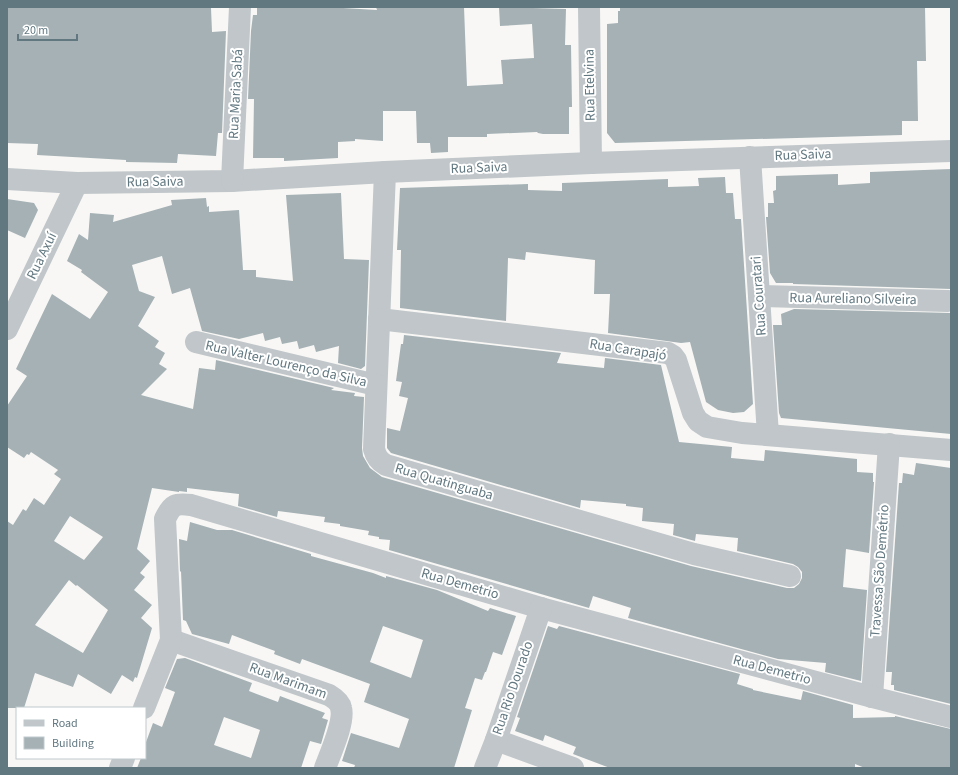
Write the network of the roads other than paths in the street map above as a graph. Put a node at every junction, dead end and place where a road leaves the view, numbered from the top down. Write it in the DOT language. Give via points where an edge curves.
graph roads {
  1 [pos="240,7"];
  2 [pos="589,7"];
  3 [pos="951,151"];
  4 [pos="750,157"];
  5 [pos="591,163"];
  6 [pos="385,172"];
  7 [pos="7,179"];
  8 [pos="232,181"];
  9 [pos="77,183"];
  10 [pos="759,296"];
  11 [pos="948,301"];
  12 [pos="379,320"];
  13 [pos="7,329"];
  14 [pos="196,342"];
  15 [pos="376,385"];
  16 [pos="768,435"];
  17 [pos="889,444"];
  18 [pos="951,450"];
  19 [pos="790,576"];
  20 [pos="540,608"];
  21 [pos="171,640"];
  22 [pos="872,697"];
  23 [pos="144,707"];
  24 [pos="951,717"];
  25 [pos="496,740"];
  26 [pos="325,768"];
  27 [pos="485,768"];
  28 [pos="573,768"];
  1 -- 8 [label="street, Rua Maria Sabá"];
  2 -- 5 [label="street, Rua Etelvina"];
  3 -- 4 [label="street, Rua Saiva"];
  4 -- 5 [label="street, Rua Saiva"];
  4 -- 10 [label="street, Rua Couratari"];
  5 -- 6 [label="street, Rua Saiva"];
  6 -- 8 [label="street, Rua Saiva"];
  6 -- 12 [label="street, Rua Quatinguaba"];
  7 -- 9 [label="street, Rua Saiva"];
  8 -- 9 [label="street, Rua Saiva"];
  9 -- 13 [label="street, Rua Axuí"];
  10 -- 11 [label="street, Rua Aureliano Silveira"];
  10 -- 16 [label="street, Rua Couratari"];
  12 -- 15 [label="street, Rua Quatinguaba"];
  12 -- 16 [label="street, Rua Carapajó" via="668,353 676,360 698,421 707,427"];
  14 -- 15 [label="street, Rua Valter Lourenço da Silva"];
  15 -- 19 [label="street, Rua Quatinguaba" via="374,449 376,457 386,465 694,554"];
  16 -- 17 [label="street, Rua Carapajó"];
  17 -- 18 [label="street, Rua Carapajó"];
  17 -- 22 [label="street, Travessa São Demétrio"];
  20 -- 21 [label="street, Rua Demetrio" via="191,505 175,504 165,519"];
  20 -- 22 [label="street, Rua Demetrio"];
  20 -- 25 [label="street, Rua Rio Dourado"];
  21 -- 23 [label="street, Rua Demetrio"];
  21 -- 26 [label="street, Rua Marimam" via="329,694 341,708 341,718"];
  22 -- 24 [label="street, Rua Demetrio"];
  25 -- 27 [label="street, Rua Rio Dourado"];
  25 -- 28 [label="street"];
}
